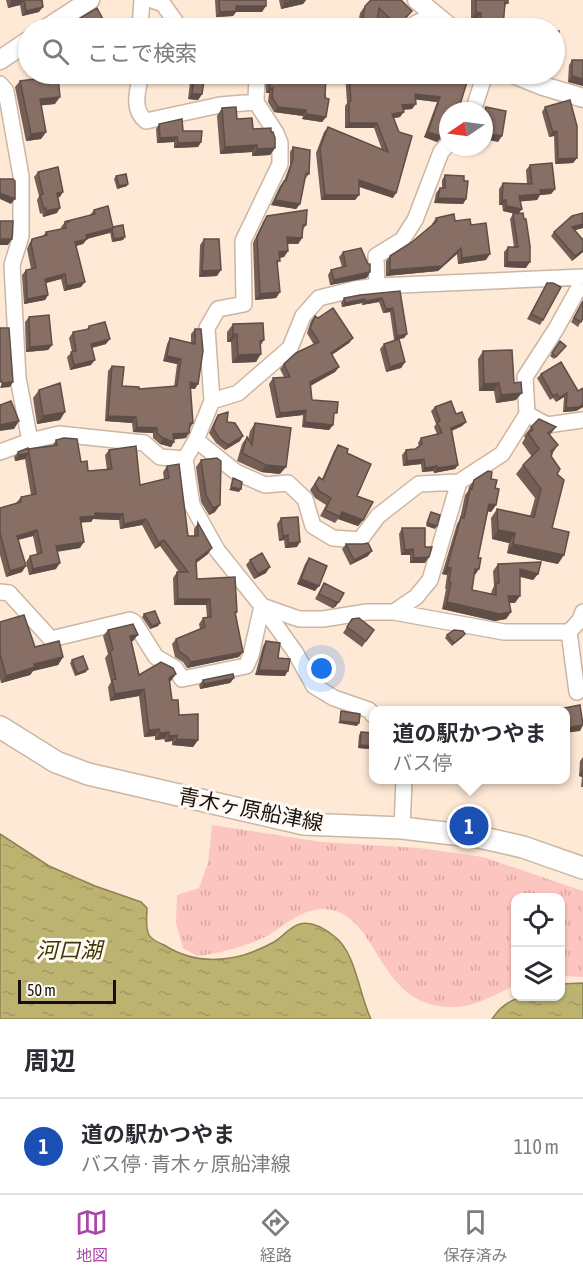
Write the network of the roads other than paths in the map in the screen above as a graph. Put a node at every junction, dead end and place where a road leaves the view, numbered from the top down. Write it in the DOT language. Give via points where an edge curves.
graph roads {
  1 [pos="90,0"];
  2 [pos="142,0"];
  3 [pos="152,0"];
  4 [pos="417,0"];
  5 [pos="434,15"];
  6 [pos="62,18"];
  7 [pos="141,18"];
  8 [pos="173,18"];
  9 [pos="427,18"];
  10 [pos="438,18"];
  11 [pos="18,48"];
  12 [pos="0,60"];
  13 [pos="0,84"];
  14 [pos="140,84"];
  15 [pos="257,84"];
  16 [pos="482,84"];
  17 [pos="538,84"];
  18 [pos="583,98"];
  19 [pos="256,102"];
  20 [pos="476,102"];
  21 [pos="439,156"];
  22 [pos="583,279"];
  23 [pos="377,285"];
  24 [pos="212,401"];
  25 [pos="527,414"];
  26 [pos="583,420"];
  27 [pos="196,440"];
  28 [pos="30,441"];
  29 [pos="0,452"];
  30 [pos="185,459"];
  31 [pos="459,482"];
  32 [pos="0,592"];
  33 [pos="262,606"];
  34 [pos="394,612"];
  35 [pos="583,612"];
  36 [pos="569,632"];
  37 [pos="577,692"];
  38 [pos="369,710"];
  39 [pos="0,727"];
  40 [pos="404,784"];
  41 [pos="402,828"];
  42 [pos="583,868"];
  1 -- 6 [label="street"];
  2 -- 7 [label="street"];
  3 -- 8 [label="street" via="164,4"];
  4 -- 5 [label="street"];
  5 -- 9 [label="street"];
  5 -- 10 [label="street"];
  11 -- 12 [label="street"];
  13 -- 28 [label="street" via="6,91 21,176 21,236 12,265 18,378"];
  14 -- 19 [label="street" via="136,108 146,121 220,105"];
  15 -- 19 [label="street"];
  16 -- 20 [label="street"];
  17 -- 18 [label="street"];
  19 -- 24 [label="street" via="276,133 280,164 243,241 244,304 218,309 207,328"];
  21 -- 23 [label="street" via="415,220 402,240 376,256"];
  22 -- 23 [label="street"];
  22 -- 25 [label="street" via="525,377"];
  23 -- 24 [label="street" via="319,298 303,316 290,348 238,393"];
  24 -- 27 [label="street"];
  25 -- 26 [label="street" via="547,425"];
  25 -- 31 [label="street" via="502,454"];
  27 -- 30 [label="street"];
  27 -- 31 [label="street" via="236,472 265,485 288,483 305,500 313,525 333,538 360,540 378,516 419,484"];
  28 -- 29 [label="street"];
  28 -- 30 [label="street" via="59,434 144,443 160,457"];
  30 -- 33 [label="street" via="192,505 217,549"];
  31 -- 34 [label="street" via="430,580 416,597"];
  32 -- 33 [label="street" via="9,593 51,639 130,620 156,657 175,668 182,679 246,666"];
  33 -- 34 [label="street" via="299,619"];
  33 -- 38 [label="street" via="314,686"];
  34 -- 36 [label="street" via="504,632"];
  35 -- 36 [label="street"];
  36 -- 37 [label="street"];
  39 -- 41 [label="main road, 青木ヶ原船津線" via="56,762 88,774 304,824"];
  40 -- 41 [label="street"];
  41 -- 42 [label="main road, 青木ヶ原船津線" via="479,837"];
}
